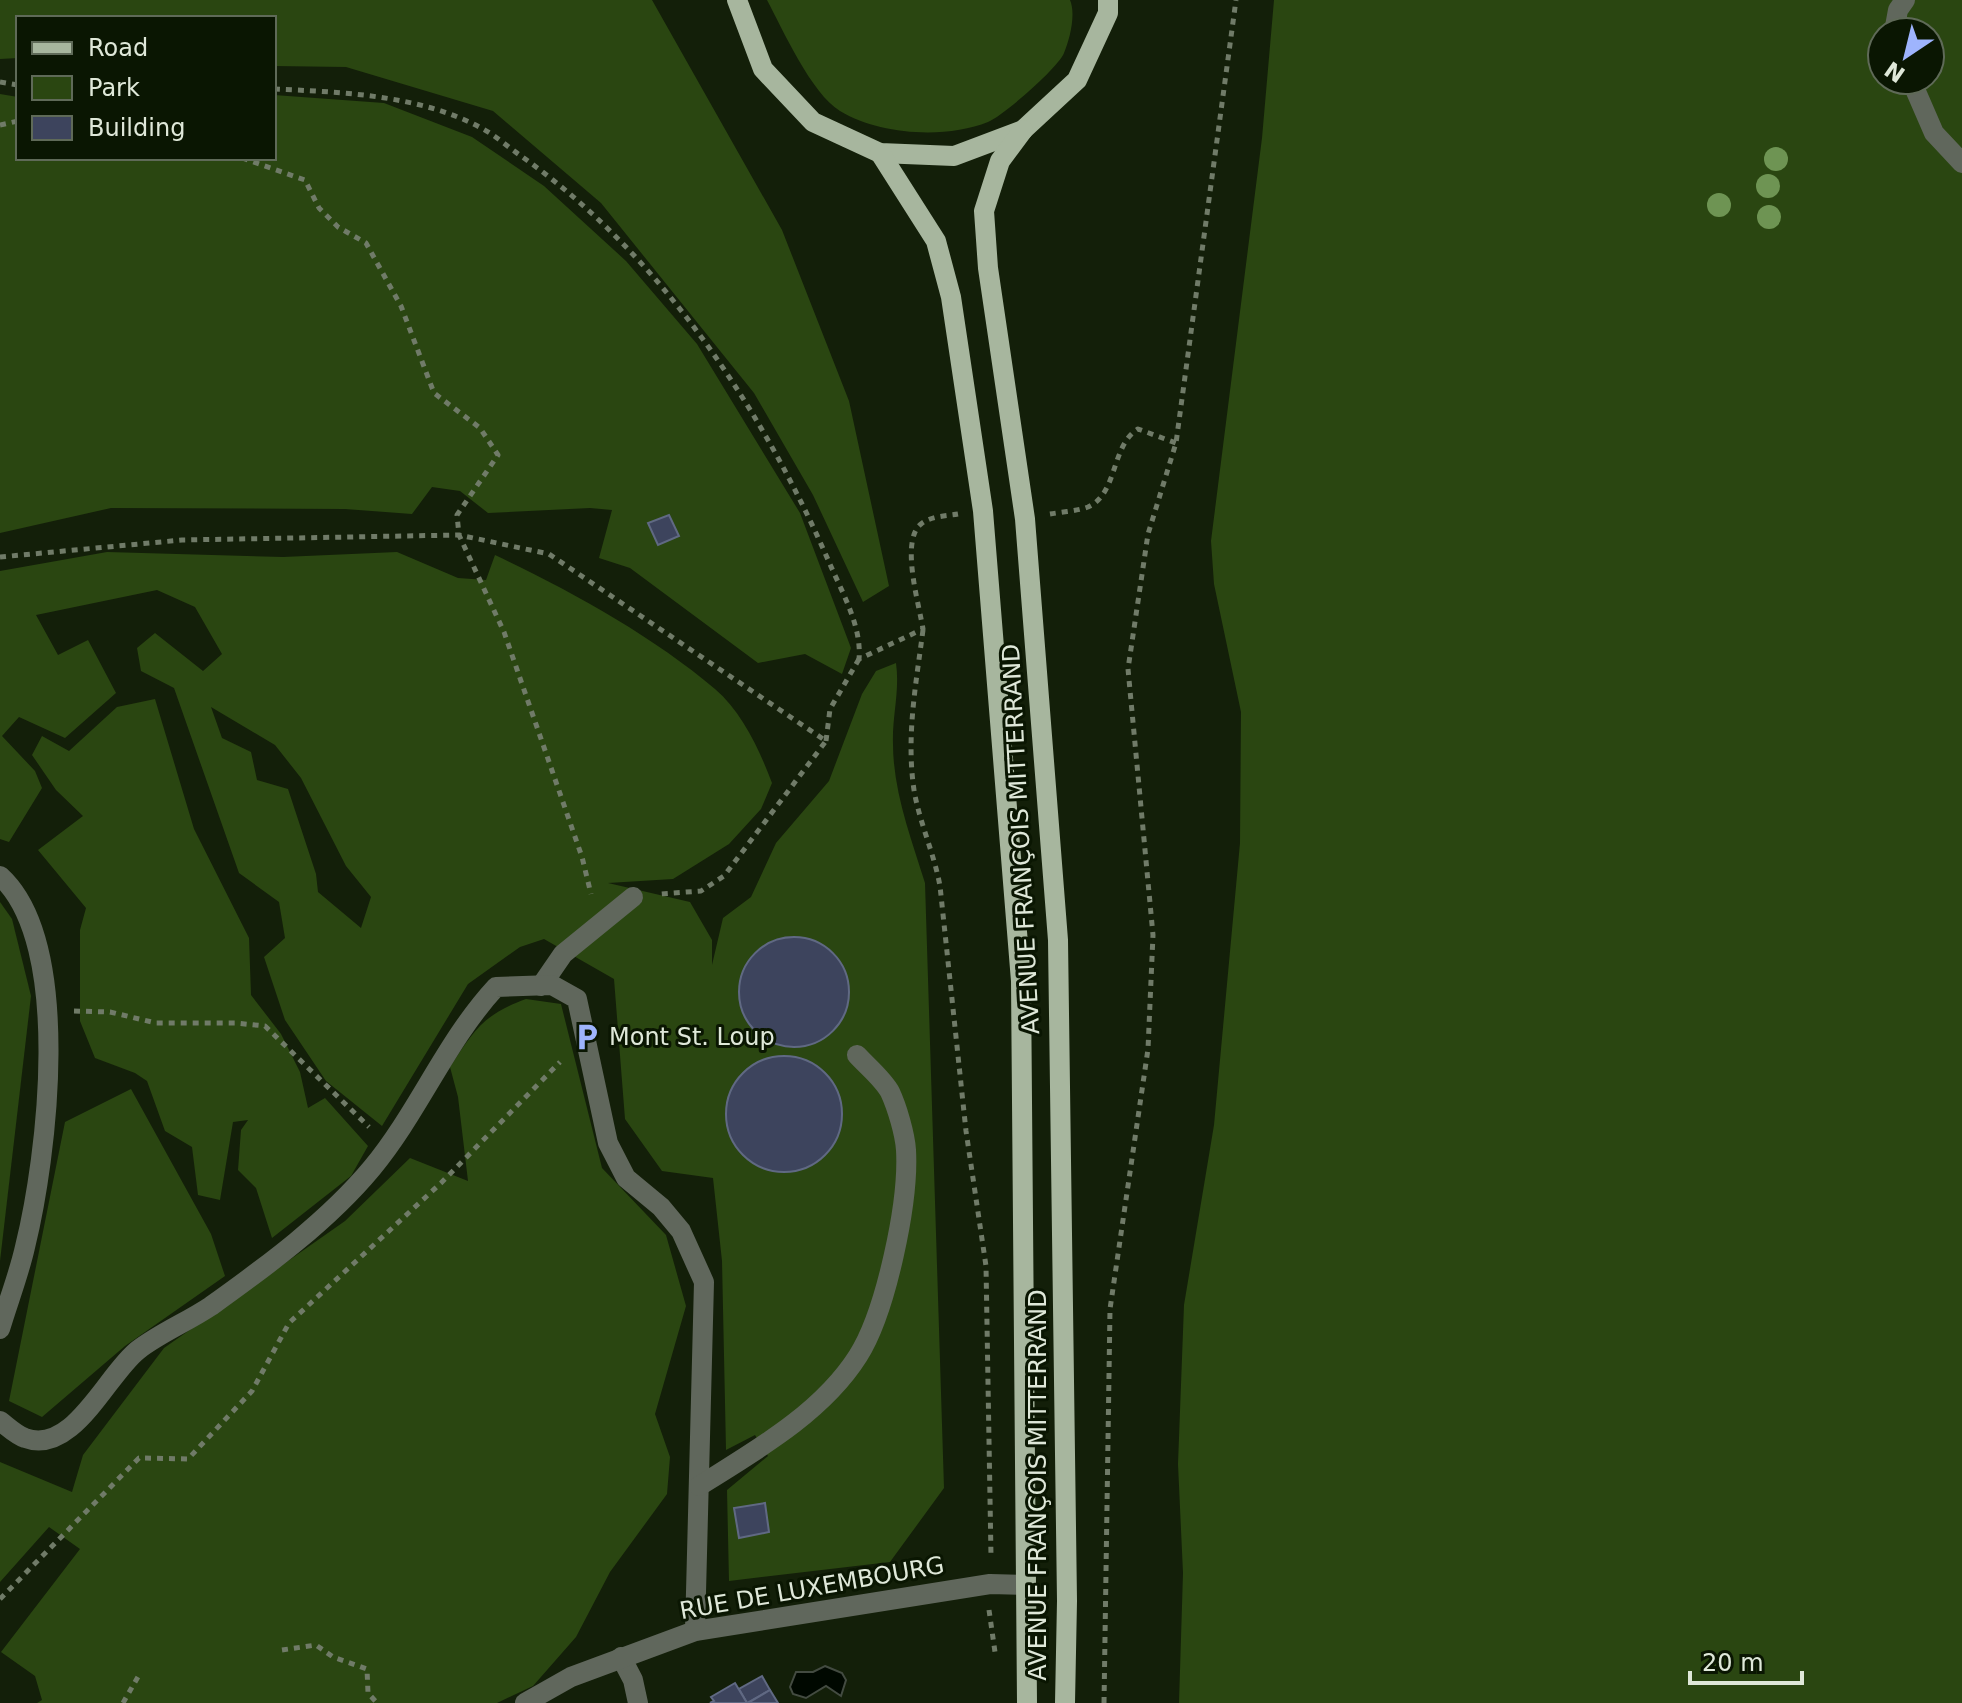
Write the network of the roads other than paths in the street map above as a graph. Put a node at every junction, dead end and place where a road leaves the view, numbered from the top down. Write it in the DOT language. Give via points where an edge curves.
graph roads {
  1 [pos="737,0"];
  2 [pos="1108,0"];
  3 [pos="1918,96"];
  4 [pos="1023,130"];
  5 [pos="880,153"];
  6 [pos="1962,163"];
  7 [pos="0,876"];
  8 [pos="633,897"];
  9 [pos="541,986"];
  10 [pos="857,1055"];
  11 [pos="0,1329"];
  12 [pos="0,1421"];
  13 [pos="699,1486"];
  14 [pos="1026,1585"];
  15 [pos="695,1631"];
  16 [pos="621,1657"];
  17 [pos="525,1703"];
  18 [pos="638,1703"];
  19 [pos="1027,1703"];
  20 [pos="1065,1703"];
  1 -- 5 [label="main road" via="763,69 813,122"];
  2 -- 4 [label="main road" via="1108,13 1077,80"];
  3 -- 6 [label="street" via="1934,133"];
  4 -- 5 [label="main road" via="954,156"];
  4 -- 20 [label="main road, AVENUE FRANÇOIS MITTERRAND" via="1000,161 984,211 1025,519 1058,940"];
  5 -- 14 [label="main road, AVENUE FRANÇOIS MITTERRAND" via="936,241 951,297 983,511 1021,981"];
  7 -- 11 [label="street" via="18,893 26,911 49,1011 44,1132 25,1247"];
  8 -- 9 [label="street" via="563,954"];
  9 -- 12 [label="street" via="496,987 467,1018 372,1168 302,1237 209,1308 135,1352 73,1425 46,1442 24,1438"];
  9 -- 13 [label="street" via="552,985 577,999 608,1143 626,1178 681,1231 704,1282"];
  10 -- 13 [label="street" via="889,1091 906,1150 898,1234 880,1312 858,1357 828,1393 763,1447"];
  13 -- 15 [label="street"];
  14 -- 15 [label="street, RUE DE LUXEMBOURG" via="990,1584"];
  14 -- 19 [label="main road, AVENUE FRANÇOIS MITTERRAND"];
  15 -- 16 [label="street, RUE DE LUXEMBOURG"];
  16 -- 17 [label="street, RUE DE LUXEMBOURG"];
  16 -- 18 [label="street"];
}
